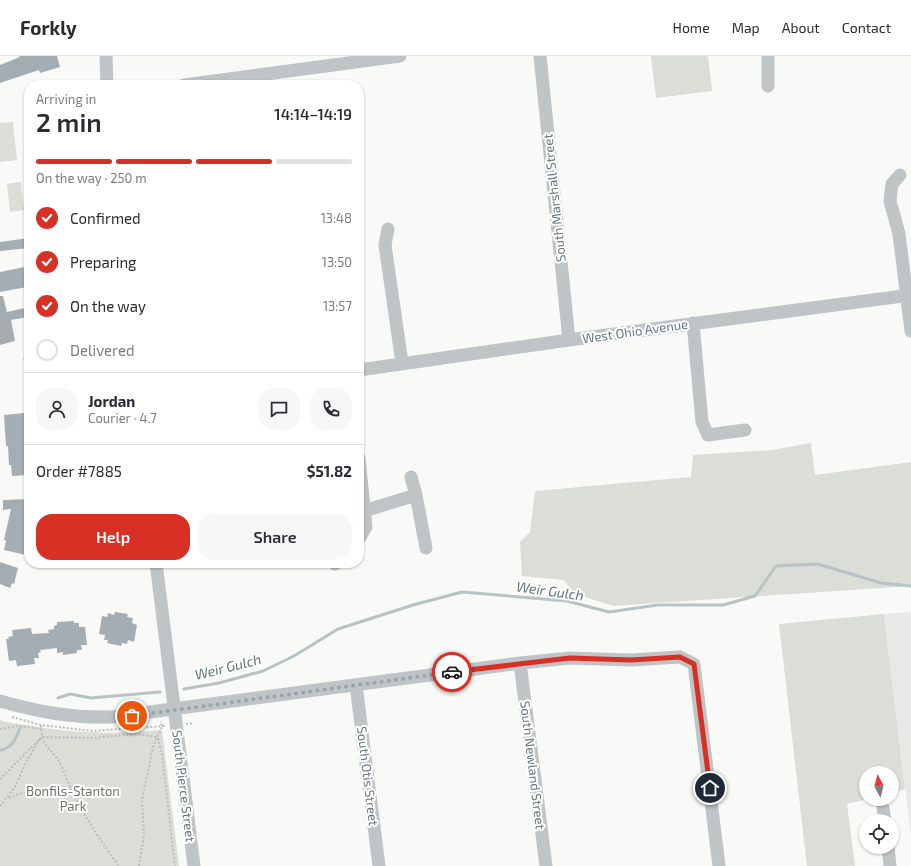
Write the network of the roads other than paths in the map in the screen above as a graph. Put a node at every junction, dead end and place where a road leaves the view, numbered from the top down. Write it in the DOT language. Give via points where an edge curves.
graph roads {
  1 [pos="106,56"];
  2 [pos="400,56"];
  3 [pos="540,56"];
  4 [pos="768,56"];
  5 [pos="107,80"];
  6 [pos="249,80"];
  7 [pos="768,86"];
  8 [pos="900,174"];
  9 [pos="388,229"];
  10 [pos="909,295"];
  11 [pos="693,323"];
  12 [pos="911,331"];
  13 [pos="569,340"];
  14 [pos="402,363"];
  15 [pos="364,369"];
  16 [pos="744,430"];
  17 [pos="411,477"];
  18 [pos="416,495"];
  19 [pos="364,511"];
  20 [pos="364,530"];
  21 [pos="426,548"];
  22 [pos="157,568"];
  23 [pos="520,663"];
  24 [pos="356,685"];
  25 [pos="0,701"];
  26 [pos="174,710"];
  27 [pos="889,854"];
  28 [pos="194,866"];
  29 [pos="380,866"];
  30 [pos="546,866"];
  31 [pos="719,866"];
  32 [pos="890,866"];
  1 -- 5 [label="street"];
  2 -- 6 [label="street"];
  3 -- 13 [label="street, South Marshall Street"];
  4 -- 7 [label="street"];
  8 -- 10 [label="street" via="892,184 890,201 899,234"];
  9 -- 14 [label="street" via="385,245"];
  10 -- 11 [label="street, West Ohio Avenue"];
  10 -- 12 [label="street"];
  11 -- 13 [label="street, West Ohio Avenue"];
  11 -- 16 [label="street" via="702,422 708,435"];
  13 -- 14 [label="street, West Ohio Avenue"];
  14 -- 15 [label="street, West Ohio Avenue"];
  17 -- 18 [label="street"];
  18 -- 19 [label="street"];
  18 -- 21 [label="street"];
  19 -- 20 [label="street"];
  22 -- 26 [label="street, South Pierce Street"];
  23 -- 24 [label="street"];
  23 -- 30 [label="street, South Newland Street"];
  23 -- 31 [label="street" via="570,658 631,660 680,657 694,664"];
  24 -- 26 [label="street"];
  24 -- 29 [label="street, South Otis Street"];
  25 -- 26 [label="street" via="46,714 81,717 125,716"];
  26 -- 28 [label="street, South Pierce Street"];
  27 -- 32 [label="street"];
}
